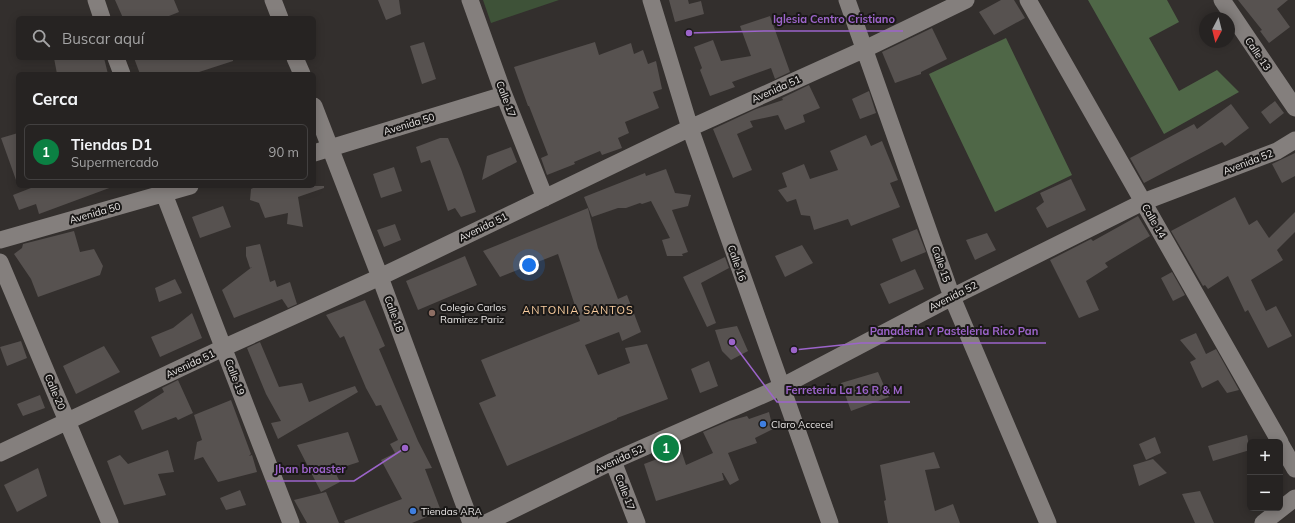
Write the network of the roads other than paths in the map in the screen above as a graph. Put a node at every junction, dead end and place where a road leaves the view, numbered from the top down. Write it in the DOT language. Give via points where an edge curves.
graph roads {
  1 [pos="96,0"];
  2 [pos="273,0"];
  3 [pos="470,0"];
  4 [pos="651,0"];
  5 [pos="847,0"];
  6 [pos="966,0"];
  7 [pos="1028,0"];
  8 [pos="1222,0"];
  9 [pos="101,16"];
  10 [pos="279,16"];
  11 [pos="865,49"];
  12 [pos="117,60"];
  13 [pos="296,60"];
  14 [pos="121,72"];
  15 [pos="301,72"];
  16 [pos="504,95"];
  17 [pos="1295,108"];
  18 [pos="316,111"];
  19 [pos="690,128"];
  20 [pos="1295,140"];
  21 [pos="330,149"];
  22 [pos="316,152"];
  23 [pos="176,188"];
  24 [pos="163,190"];
  25 [pos="545,198"];
  26 [pos="1143,202"];
  27 [pos="0,240"];
  28 [pos="0,262"];
  29 [pos="380,276"];
  30 [pos="952,296"];
  31 [pos="224,348"];
  32 [pos="781,387"];
  33 [pos="67,422"];
  34 [pos="1278,439"];
  35 [pos="1283,447"];
  36 [pos="0,453"];
  37 [pos="613,461"];
  38 [pos="1295,469"];
  39 [pos="1295,498"];
  40 [pos="110,523"];
  41 [pos="291,523"];
  42 [pos="471,523"];
  43 [pos="486,523"];
  44 [pos="637,523"];
  45 [pos="830,523"];
  46 [pos="1048,523"];
  47 [pos="1263,523"];
  1 -- 9 [label="street"];
  2 -- 10 [label="street"];
  3 -- 16 [label="street, Calle 17"];
  4 -- 19 [label="street, Calle 16"];
  5 -- 11 [label="street, Calle 15"];
  6 -- 11 [label="street, Avenida 51"];
  7 -- 26 [label="street, Calle 14"];
  8 -- 17 [label="street, Calle 13"];
  11 -- 19 [label="street, Avenida 51"];
  11 -- 30 [label="street, Calle 15"];
  12 -- 14 [label="street"];
  13 -- 15 [label="street"];
  16 -- 21 [label="street, Avenida 50"];
  16 -- 25 [label="street, Calle 17"];
  18 -- 21 [label="street, Calle 18"];
  19 -- 25 [label="street, Avenida 51"];
  19 -- 32 [label="street, Calle 16"];
  20 -- 26 [label="street, Avenida 52" via="1277,151"];
  21 -- 22 [label="street, Avenida 50"];
  21 -- 29 [label="street, Calle 18"];
  23 -- 24 [label="street, Avenida 50"];
  24 -- 27 [label="street, Avenida 50"];
  24 -- 31 [label="street, Calle 19"];
  25 -- 29 [label="street, Avenida 51"];
  26 -- 30 [label="street, Avenida 52"];
  26 -- 34 [label="street, Calle 14"];
  28 -- 33 [label="street, Calle 20"];
  29 -- 31 [label="street, Avenida 51"];
  29 -- 42 [label="street, Calle 18"];
  30 -- 32 [label="street, Avenida 52"];
  30 -- 46 [label="street, Calle 15"];
  31 -- 33 [label="street, Avenida 51"];
  31 -- 41 [label="street, Calle 19"];
  32 -- 37 [label="street, Avenida 52"];
  32 -- 45 [label="street, Calle 16"];
  33 -- 36 [label="street, Avenida 51"];
  33 -- 40 [label="street, Calle 20"];
  35 -- 38 [label="street, Calle 14"];
  37 -- 43 [label="street, Avenida 52"];
  37 -- 44 [label="street, Calle 17"];
  39 -- 47 [label="street"];
}
